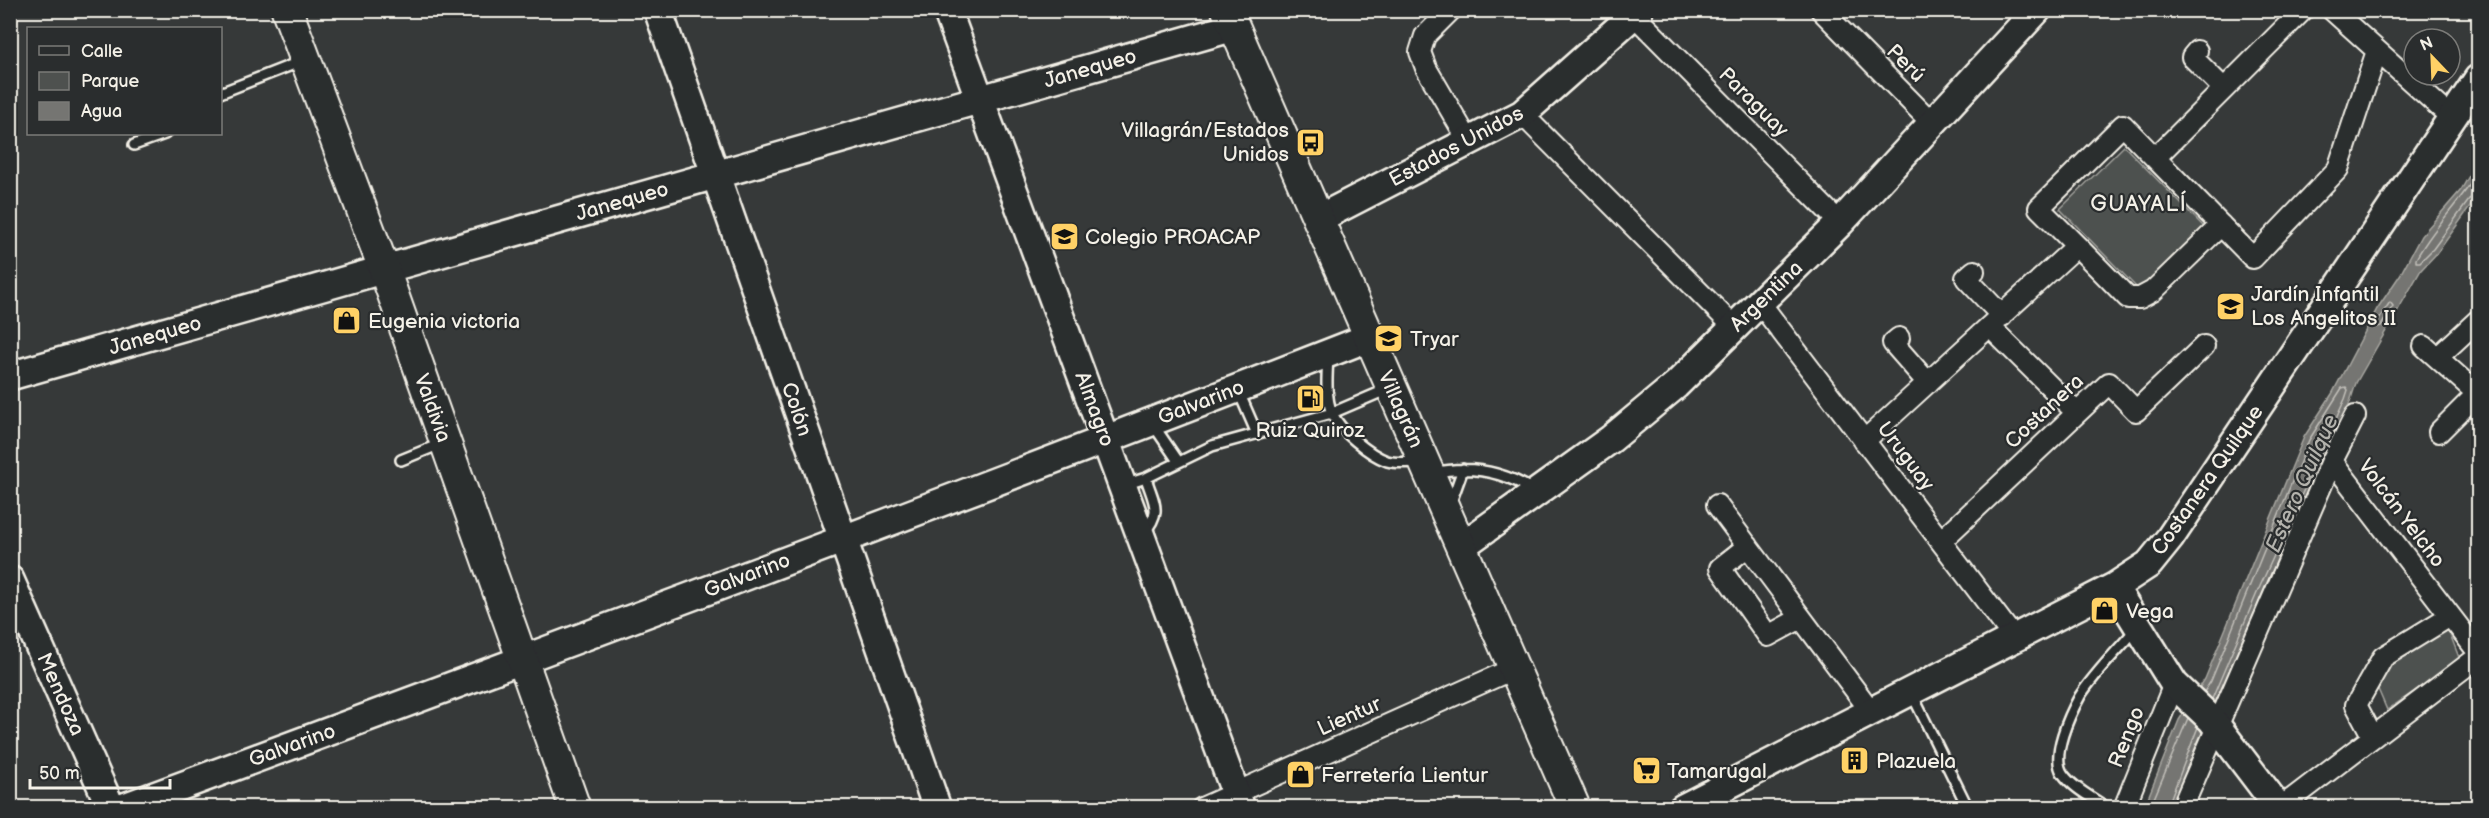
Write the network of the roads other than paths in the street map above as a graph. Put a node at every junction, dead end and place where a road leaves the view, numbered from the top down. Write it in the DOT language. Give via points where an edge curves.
graph roads {
  1 [pos="287,10"];
  2 [pos="658,10"];
  3 [pos="947,10"];
  4 [pos="1451,10"];
  5 [pos="2037,10"];
  6 [pos="2302,10"];
  7 [pos="2332,10"];
  8 [pos="1826,12"];
  9 [pos="1636,13"];
  10 [pos="1231,19"];
  11 [pos="2197,51"];
  12 [pos="2377,51"];
  13 [pos="306,60"];
  14 [pos="2478,79"];
  15 [pos="2224,89"];
  16 [pos="222,92"];
  17 [pos="981,99"];
  18 [pos="1522,114"];
  19 [pos="2452,118"];
  20 [pos="1933,124"];
  21 [pos="162,135"];
  22 [pos="1468,140"];
  23 [pos="134,145"];
  24 [pos="2155,158"];
  25 [pos="716,174"];
  26 [pos="1317,219"];
  27 [pos="1840,223"];
  28 [pos="2221,225"];
  29 [pos="2077,246"];
  30 [pos="384,269"];
  31 [pos="1974,271"];
  32 [pos="1760,303"];
  33 [pos="2478,320"];
  34 [pos="1996,321"];
  35 [pos="1734,327"];
  36 [pos="1370,337"];
  37 [pos="1899,338"];
  38 [pos="2204,346"];
  39 [pos="1329,353"];
  40 [pos="10,376"];
  41 [pos="1928,383"];
  42 [pos="1391,387"];
  43 [pos="1238,388"];
  44 [pos="2478,393"];
  45 [pos="1332,413"];
  46 [pos="2077,413"];
  47 [pos="2355,416"];
  48 [pos="1151,422"];
  49 [pos="2439,432"];
  50 [pos="1257,435"];
  51 [pos="1107,439"];
  52 [pos="1864,441"];
  53 [pos="445,442"];
  54 [pos="401,460"];
  55 [pos="2332,460"];
  56 [pos="1178,461"];
  57 [pos="1428,468"];
  58 [pos="1464,469"];
  59 [pos="1134,481"];
  60 [pos="1536,493"];
  61 [pos="1717,505"];
  62 [pos="1448,513"];
  63 [pos="842,539"];
  64 [pos="1941,541"];
  65 [pos="1462,546"];
  66 [pos="1748,546"];
  67 [pos="10,580"];
  68 [pos="2114,587"];
  69 [pos="2450,616"];
  70 [pos="1801,618"];
  71 [pos="2138,627"];
  72 [pos="2014,638"];
  73 [pos="2478,655"];
  74 [pos="523,660"];
  75 [pos="1515,668"];
  76 [pos="1910,690"];
  77 [pos="2181,691"];
  78 [pos="1870,710"];
  79 [pos="2215,723"];
  80 [pos="2373,737"];
  81 [pos="1238,800"];
  82 [pos="111,807"];
  83 [pos="122,807"];
  84 [pos="575,807"];
  85 [pos="937,807"];
  86 [pos="1202,807"];
  87 [pos="1575,807"];
  88 [pos="1683,807"];
  89 [pos="1968,807"];
  90 [pos="2107,807"];
  91 [pos="2124,807"];
  92 [pos="2182,807"];
  93 [pos="2280,807"];
  1 -- 13 [label="main road, Valdivia"];
  2 -- 25 [label="street, Colón"];
  3 -- 17 [label="street, Almagro"];
  4 -- 22 [label="street" via="1425,36 1420,52"];
  5 -- 20 [label="street, Argentina"];
  6 -- 15 [label="street"];
  7 -- 12 [label="street"];
  8 -- 20 [label="street, Perú"];
  9 -- 18 [label="street, Estados Unidos"];
  9 -- 27 [label="street, Paraguay"];
  10 -- 17 [label="street, Janequeo"];
  10 -- 26 [label="main road, Villagrán"];
  11 -- 15 [label="street" via="2192,57"];
  12 -- 19 [label="street"];
  12 -- 28 [label="street" via="2338,169 2253,258"];
  13 -- 16 [label="lane"];
  13 -- 30 [label="main road, Valdivia"];
  14 -- 19 [label="street, Costanera Quilque"];
  15 -- 24 [label="street"];
  17 -- 25 [label="street, Janequeo"];
  17 -- 51 [label="street, Almagro"];
  18 -- 22 [label="street, Estados Unidos"];
  18 -- 35 [label="street"];
  19 -- 68 [label="street, Costanera Quilque" via="2170,538 2149,564"];
  20 -- 27 [label="street, Argentina"];
  21 -- 23 [label="lane"];
  22 -- 26 [label="street, Estados Unidos"];
  24 -- 28 [label="street"];
  24 -- 29 [label="street" via="2123,125 2039,208"];
  25 -- 30 [label="street, Janequeo"];
  25 -- 63 [label="street, Colón"];
  26 -- 36 [label="main road, Villagrán"];
  27 -- 32 [label="street, Argentina"];
  28 -- 29 [label="street" via="2153,291 2140,298 2128,298"];
  29 -- 34 [label="street"];
  30 -- 40 [label="street, Janequeo"];
  30 -- 53 [label="main road, Valdivia"];
  31 -- 34 [label="street" via="1966,278"];
  32 -- 35 [label="street, Argentina"];
  32 -- 52 [label="street, Uruguay"];
  33 -- 44 [label="street" via="2431,351"];
  34 -- 41 [label="street"];
  34 -- 46 [label="street"];
  35 -- 60 [label="street, Argentina" via="1646,412"];
  36 -- 39 [label="street, Galvarino"];
  36 -- 42 [label="main road, Villagrán"];
  37 -- 41 [label="street" via="1893,343"];
  38 -- 46 [label="street, Costanera" via="2136,411 2109,383"];
  39 -- 43 [label="street, Galvarino"];
  39 -- 45 [label="lane" via="1326,380"];
  41 -- 52 [label="street"];
  42 -- 45 [label="lane"];
  42 -- 57 [label="main road, Villagrán"];
  43 -- 48 [label="street, Galvarino"];
  43 -- 50 [label="lane"];
  44 -- 49 [label="street"];
  45 -- 50 [label="lane"];
  45 -- 57 [label="lane" via="1362,447 1388,461"];
  46 -- 64 [label="street, Costanera"];
  47 -- 55 [label="street"];
  48 -- 51 [label="street, Galvarino"];
  48 -- 56 [label="lane"];
  50 -- 56 [label="lane" via="1212,446"];
  51 -- 59 [label="street, Almagro"];
  51 -- 63 [label="street, Galvarino"];
  52 -- 64 [label="street, Uruguay"];
  53 -- 54 [label="lane"];
  53 -- 74 [label="main road, Valdivia"];
  55 -- 69 [label="street, Volcán Yelcho"];
  55 -- 79 [label="street"];
  56 -- 59 [label="lane"];
  57 -- 58 [label="lane"];
  57 -- 62 [label="main road, Villagrán"];
  58 -- 60 [label="lane" via="1497,474"];
  58 -- 62 [label="lane"];
  59 -- 81 [label="street, Almagro" via="1142,536"];
  60 -- 65 [label="street, Argentina"];
  61 -- 66 [label="street"];
  62 -- 65 [label="main road, Villagrán"];
  63 -- 74 [label="street, Galvarino"];
  63 -- 85 [label="street, Colón"];
  64 -- 72 [label="street, Uruguay"];
  65 -- 75 [label="main road, Villagrán"];
  66 -- 70 [label="street"];
  66 -- 70 [label="street" via="1720,568 1768,636"];
  67 -- 82 [label="street, Mendoza"];
  68 -- 71 [label="street"];
  68 -- 72 [label="street, Costanera Quilque"];
  69 -- 73 [label="street, Volcán Yelcho"];
  69 -- 80 [label="street" via="2384,657 2356,705"];
  70 -- 78 [label="street"];
  71 -- 77 [label="street"];
  71 -- 90 [label="lane" via="2080,696 2060,743 2058,760 2062,772 2071,783"];
  72 -- 76 [label="street, Costanera Quilque"];
  73 -- 80 [label="street"];
  74 -- 83 [label="street, Galvarino"];
  74 -- 84 [label="main road, Valdivia"];
  75 -- 81 [label="street, Lientur"];
  75 -- 87 [label="main road, Villagrán"];
  76 -- 78 [label="street, Costanera Quilque"];
  76 -- 89 [label="lane"];
  77 -- 79 [label="street"];
  77 -- 91 [label="street, Rengo"];
  78 -- 88 [label="street, Costanera Quilque"];
  79 -- 92 [label="street"];
  79 -- 93 [label="street"];
  80 -- 93 [label="street"];
  81 -- 86 [label="street, Lientur"];
}
